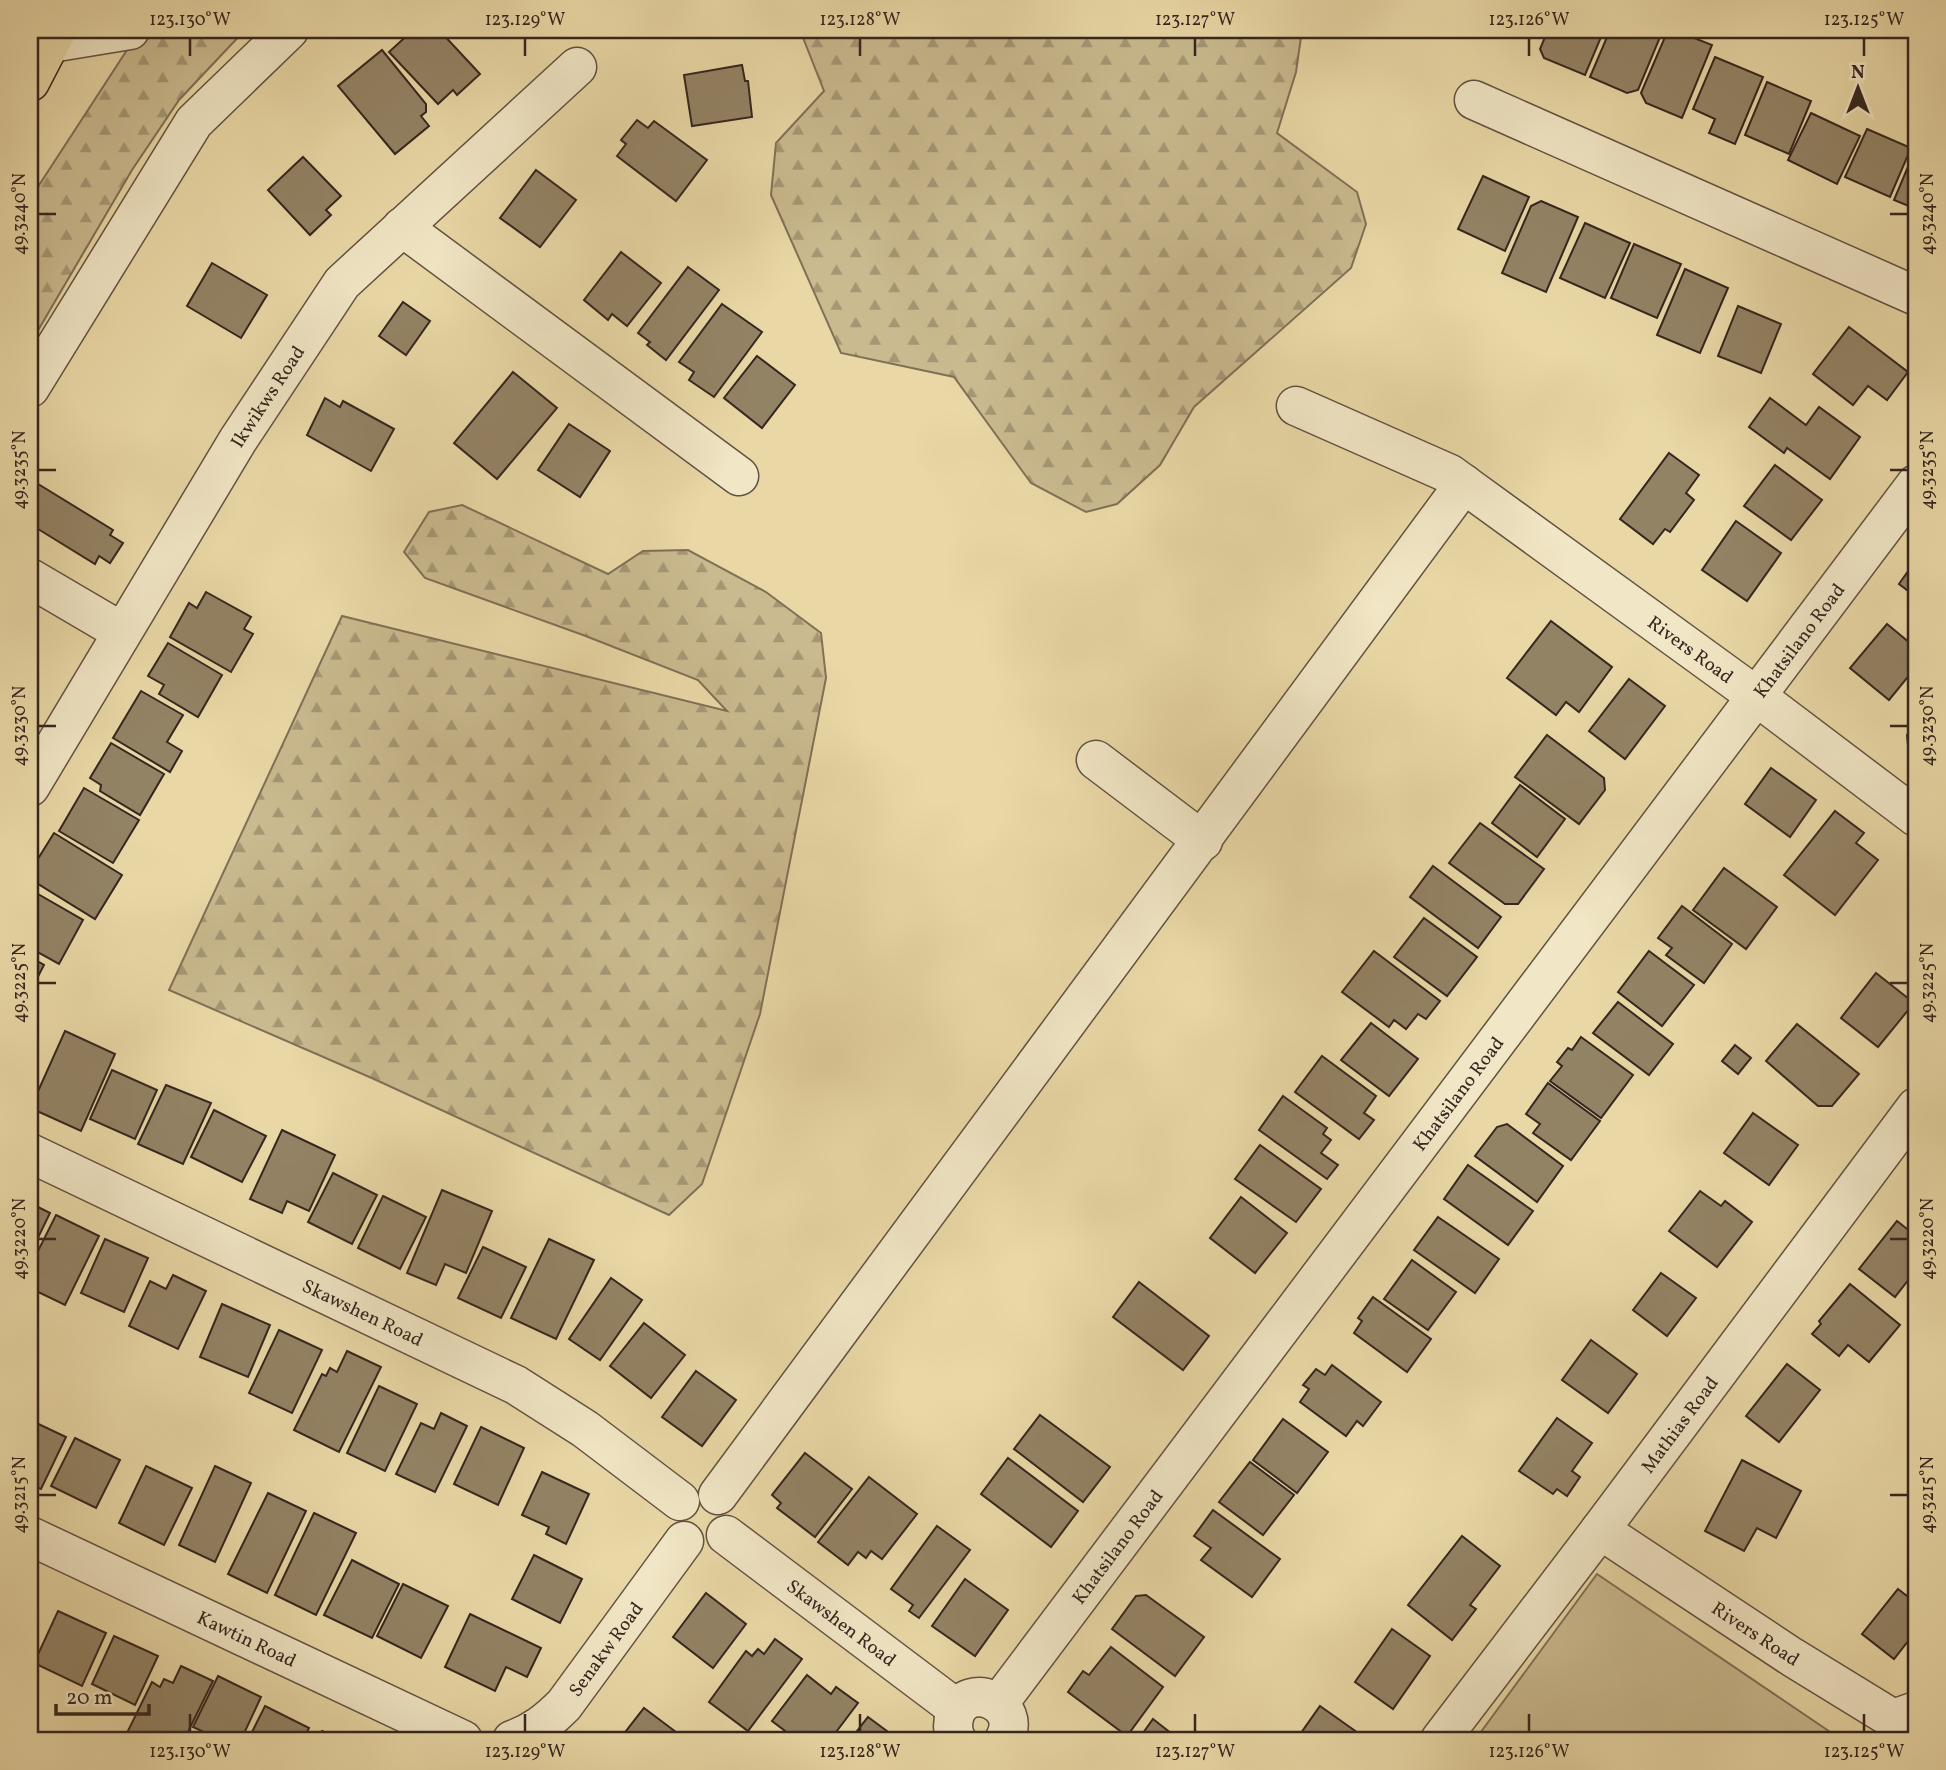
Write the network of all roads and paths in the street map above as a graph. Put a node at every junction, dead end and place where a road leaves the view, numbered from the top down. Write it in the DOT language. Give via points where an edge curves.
graph roads {
  1 [pos="130,30"];
  2 [pos="289,30"];
  3 [pos="54,37"];
  4 [pos="577,67"];
  5 [pos="30,82"];
  6 [pos="1474,100"];
  7 [pos="401,227"];
  8 [pos="1916,296"];
  9 [pos="30,388"];
  10 [pos="1296,406"];
  11 [pos="739,476"];
  12 [pos="1464,484"];
  13 [pos="1916,484"];
  14 [pos="30,578"];
  15 [pos="122,632"];
  16 [pos="1756,696"];
  17 [pos="1096,760"];
  18 [pos="30,787"];
  19 [pos="1916,817"];
  20 [pos="1203,841"];
  21 [pos="1916,1107"];
  22 [pos="30,1153"];
  23 [pos="725,1486"];
  24 [pos="680,1501"];
  25 [pos="1600,1530"];
  26 [pos="30,1535"];
  27 [pos="726,1535"];
  28 [pos="684,1541"];
  29 [pos="999,1703"];
  30 [pos="1916,1711"];
  31 [pos="957,1725"];
  32 [pos="463,1740"];
  33 [pos="512,1740"];
  34 [pos="1004,1740"];
  35 [pos="1440,1740"];
  1 -- 3 [label="street"];
  2 -- 9 [label="street" via="194,122"];
  3 -- 5 [label="highway"];
  4 -- 7 [label="street, Ikwikws Road"];
  6 -- 8 [label="street"];
  7 -- 11 [label="street"];
  7 -- 15 [label="street, Ikwikws Road" via="342,283 238,440"];
  10 -- 12 [label="street, Rivers Road"];
  12 -- 16 [label="street, Rivers Road"];
  12 -- 20 [label="street"];
  13 -- 16 [label="street, Khatsilano Road"];
  14 -- 15 [label="street"];
  15 -- 18 [label="street, Ikwikws Road"];
  16 -- 19 [label="street, Rivers Road"];
  16 -- 29 [label="street, Khatsilano Road"];
  17 -- 20 [label="street"];
  20 -- 23 [label="street"];
  21 -- 25 [label="street, Mathias Road"];
  22 -- 24 [label="street, Skawshen Road" via="516,1385 585,1429"];
  23 -- 24 [label="street" via="688,1494"];
  23 -- 27 [label="street" via="731,1513"];
  24 -- 28 [label="street" via="676,1528"];
  25 -- 30 [label="street, Rivers Road" via="1893,1719"];
  25 -- 35 [label="street, Mathias Road"];
  26 -- 32 [label="street, Kawtin Road"];
  27 -- 28 [label="street" via="718,1544 706,1547"];
  27 -- 31 [label="street, Skawshen Road"];
  28 -- 33 [label="street, Senakw Road" via="564,1705 527,1735"];
  29 -- 31 [label="street" via="976,1697 965,1701"];
  29 -- 34 [label="street" via="1009,1722"];
}
